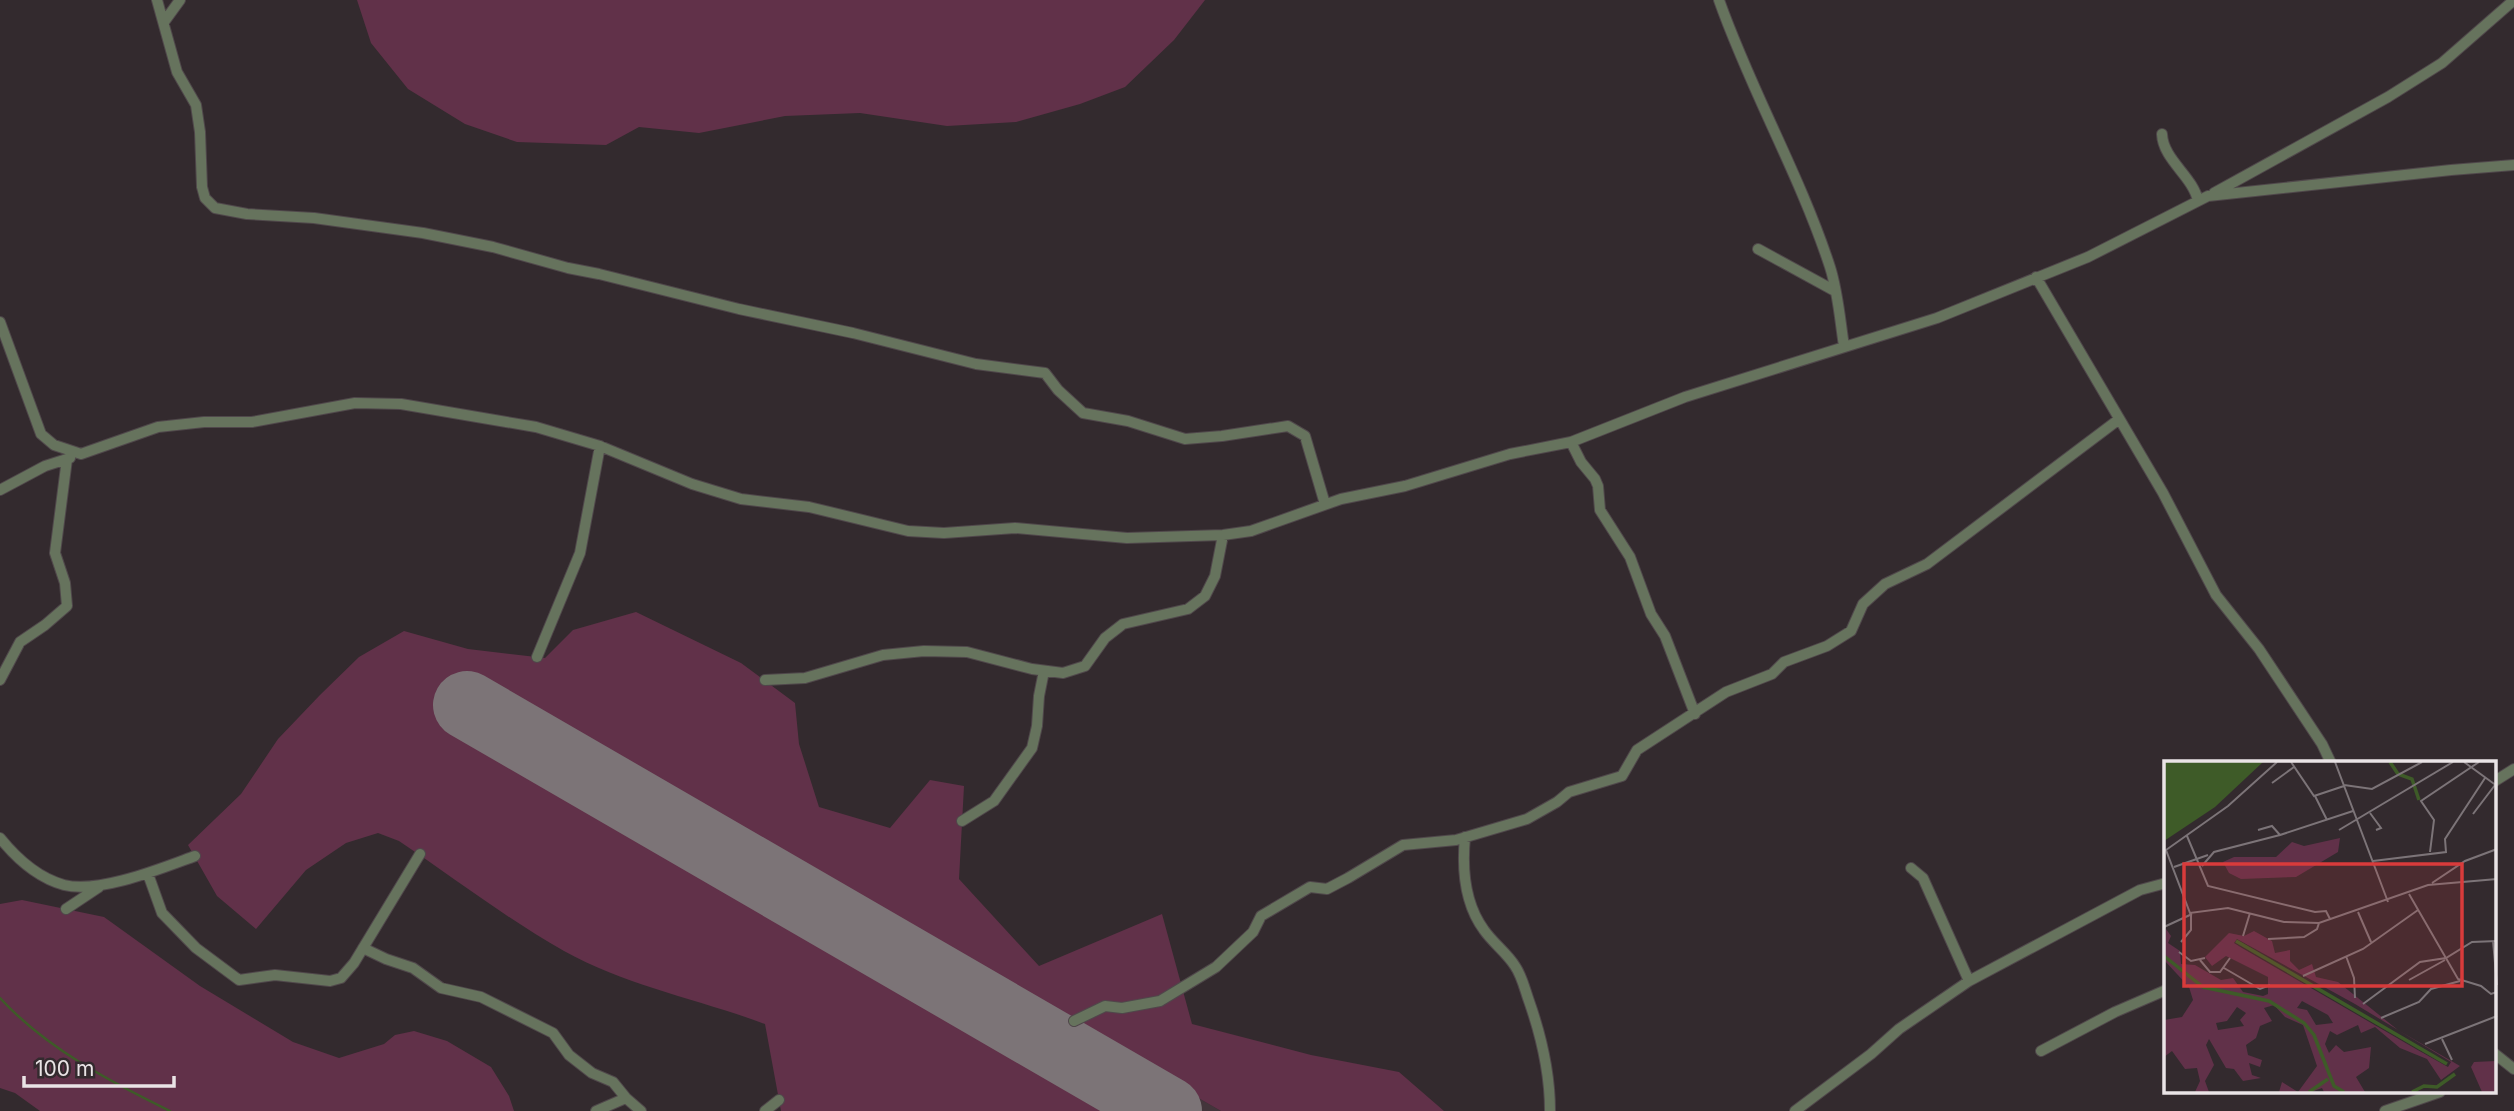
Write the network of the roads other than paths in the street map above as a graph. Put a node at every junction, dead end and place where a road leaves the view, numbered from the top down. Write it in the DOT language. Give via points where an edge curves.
graph roads {
  1 [pos="158,0"];
  2 [pos="180,0"];
  3 [pos="1719,0"];
  4 [pos="2514,0"];
  5 [pos="163,22"];
  6 [pos="2162,134"];
  7 [pos="2514,166"];
  8 [pos="2203,199"];
  9 [pos="1758,249"];
  10 [pos="2036,277"];
  11 [pos="1835,291"];
  12 [pos="0,322"];
  13 [pos="1844,346"];
  14 [pos="2118,420"];
  15 [pos="1571,442"];
  16 [pos="600,446"];
  17 [pos="81,454"];
  18 [pos="67,459"];
  19 [pos="0,490"];
  20 [pos="1325,504"];
  21 [pos="1223,536"];
  22 [pos="537,657"];
  23 [pos="1044,671"];
  24 [pos="0,680"];
  25 [pos="765,680"];
  26 [pos="1695,714"];
  27 [pos="2330,761"];
  28 [pos="2514,769"];
  29 [pos="2496,780"];
  30 [pos="962,821"];
  31 [pos="1465,837"];
  32 [pos="0,838"];
  33 [pos="420,855"];
  34 [pos="195,856"];
  35 [pos="1911,868"];
  36 [pos="148,874"];
  37 [pos="2164,884"];
  38 [pos="101,886"];
  39 [pos="66,909"];
  40 [pos="363,948"];
  41 [pos="1969,981"];
  42 [pos="2164,991"];
  43 [pos="1074,1021"];
  44 [pos="2041,1051"];
  45 [pos="2496,1055"];
  46 [pos="2510,1067"];
  47 [pos="2434,1094"];
  48 [pos="626,1098"];
  49 [pos="779,1100"];
  50 [pos="596,1111"];
  51 [pos="641,1111"];
  52 [pos="765,1111"];
  53 [pos="1550,1111"];
  54 [pos="1795,1111"];
  55 [pos="2385,1111"];
  1 -- 5 [label="street"];
  2 -- 5 [label="street"];
  3 -- 11 [label="street" via="1811,219"];
  4 -- 8 [label="street" via="2442,63"];
  5 -- 20 [label="street" via="177,72 196,105 202,187 215,208 434,235 976,364 1045,373 1083,413 1185,439 1288,426 1305,436"];
  6 -- 8 [label="street" via="2163,145"];
  7 -- 8 [label="street"];
  8 -- 10 [label="street" via="2088,257"];
  9 -- 11 [label="street"];
  10 -- 13 [label="street" via="1937,318"];
  10 -- 14 [label="street"];
  11 -- 13 [label="street"];
  12 -- 17 [label="street" via="41,434 54,445"];
  13 -- 15 [label="street" via="1685,397"];
  14 -- 26 [label="street" via="1927,564 1885,584 1863,604 1851,631 1827,646 1784,662 1772,674 1726,692"];
  14 -- 27 [label="street" via="2163,493 2216,595 2259,649"];
  15 -- 20 [label="street"];
  15 -- 26 [label="street" via="1595,479 1600,510 1630,557"];
  16 -- 17 [label="street" via="480,416 401,404 355,403 252,422 158,427"];
  16 -- 21 [label="street" via="741,499 809,508 908,531 1015,528 1127,538"];
  16 -- 22 [label="street" via="580,553"];
  17 -- 18 [label="street"];
  18 -- 19 [label="street"];
  18 -- 24 [label="street" via="55,553 67,606 20,642"];
  20 -- 21 [label="street" via="1251,531"];
  21 -- 23 [label="street" via="1215,576 1205,596 1188,609 1123,624 1105,638 1085,666 1063,673"];
  23 -- 25 [label="street" via="967,652 925,651 883,655 805,678"];
  23 -- 30 [label="street" via="1032,748 994,801"];
  26 -- 31 [label="street" via="1637,750 1622,776 1569,792 1527,819"];
  28 -- 29 [label="street"];
  31 -- 43 [label="street" via="1403,845 1327,889 1310,887 1261,916 1253,932 1216,967 1160,1001 1122,1008 1105,1006"];
  31 -- 53 [label="street" via="1462,866 1468,895 1482,929 1516,967 1543,1040"];
  32 -- 38 [label="street" via="26,866 65,886"];
  33 -- 40 [label="street"];
  34 -- 36 [label="street"];
  35 -- 41 [label="street" via="1923,878"];
  36 -- 38 [label="street"];
  36 -- 40 [label="street" via="162,913 196,948 239,981 275,975 330,981 341,978"];
  37 -- 41 [label="street" via="2140,890"];
  38 -- 39 [label="street"];
  40 -- 48 [label="street" via="413,968 441,988 481,997 553,1033 569,1055 612,1082"];
  41 -- 54 [label="street"];
  42 -- 44 [label="street"];
  45 -- 46 [label="street"];
  47 -- 55 [label="street"];
  48 -- 50 [label="street"];
  48 -- 51 [label="street"];
  49 -- 52 [label="street"];
}
